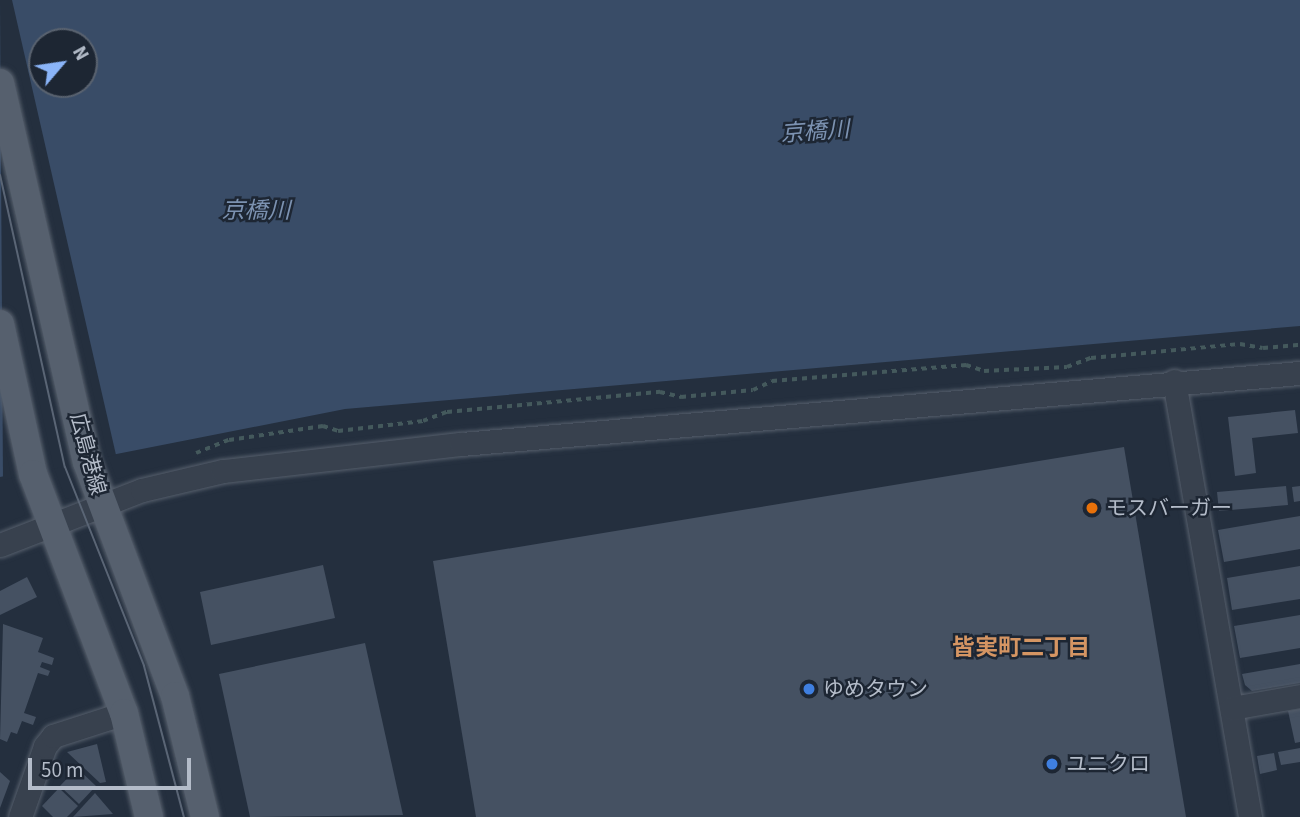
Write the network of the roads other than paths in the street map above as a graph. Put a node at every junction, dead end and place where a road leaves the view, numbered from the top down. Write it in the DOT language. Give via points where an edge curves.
graph roads {
  1 [pos="0,82"];
  2 [pos="0,324"];
  3 [pos="1300,373"];
  4 [pos="1174,381"];
  5 [pos="101,504"];
  6 [pos="48,523"];
  7 [pos="0,545"];
  8 [pos="1300,696"];
  9 [pos="1232,708"];
  10 [pos="124,713"];
  11 [pos="20,817"];
  12 [pos="149,817"];
  13 [pos="205,817"];
  14 [pos="1250,817"];
  1 -- 5 [label="main road, 広島港線" via="87,461"];
  2 -- 6 [label="main road"];
  3 -- 4 [label="street"];
  4 -- 5 [label="street" via="461,444 236,469"];
  4 -- 9 [label="street"];
  5 -- 6 [label="street"];
  5 -- 13 [label="main road, 広島港線" via="175,695"];
  6 -- 7 [label="street"];
  6 -- 10 [label="main road"];
  8 -- 9 [label="street"];
  9 -- 14 [label="street"];
  10 -- 11 [label="street" via="53,736 45,746"];
  10 -- 12 [label="main road"];
}
